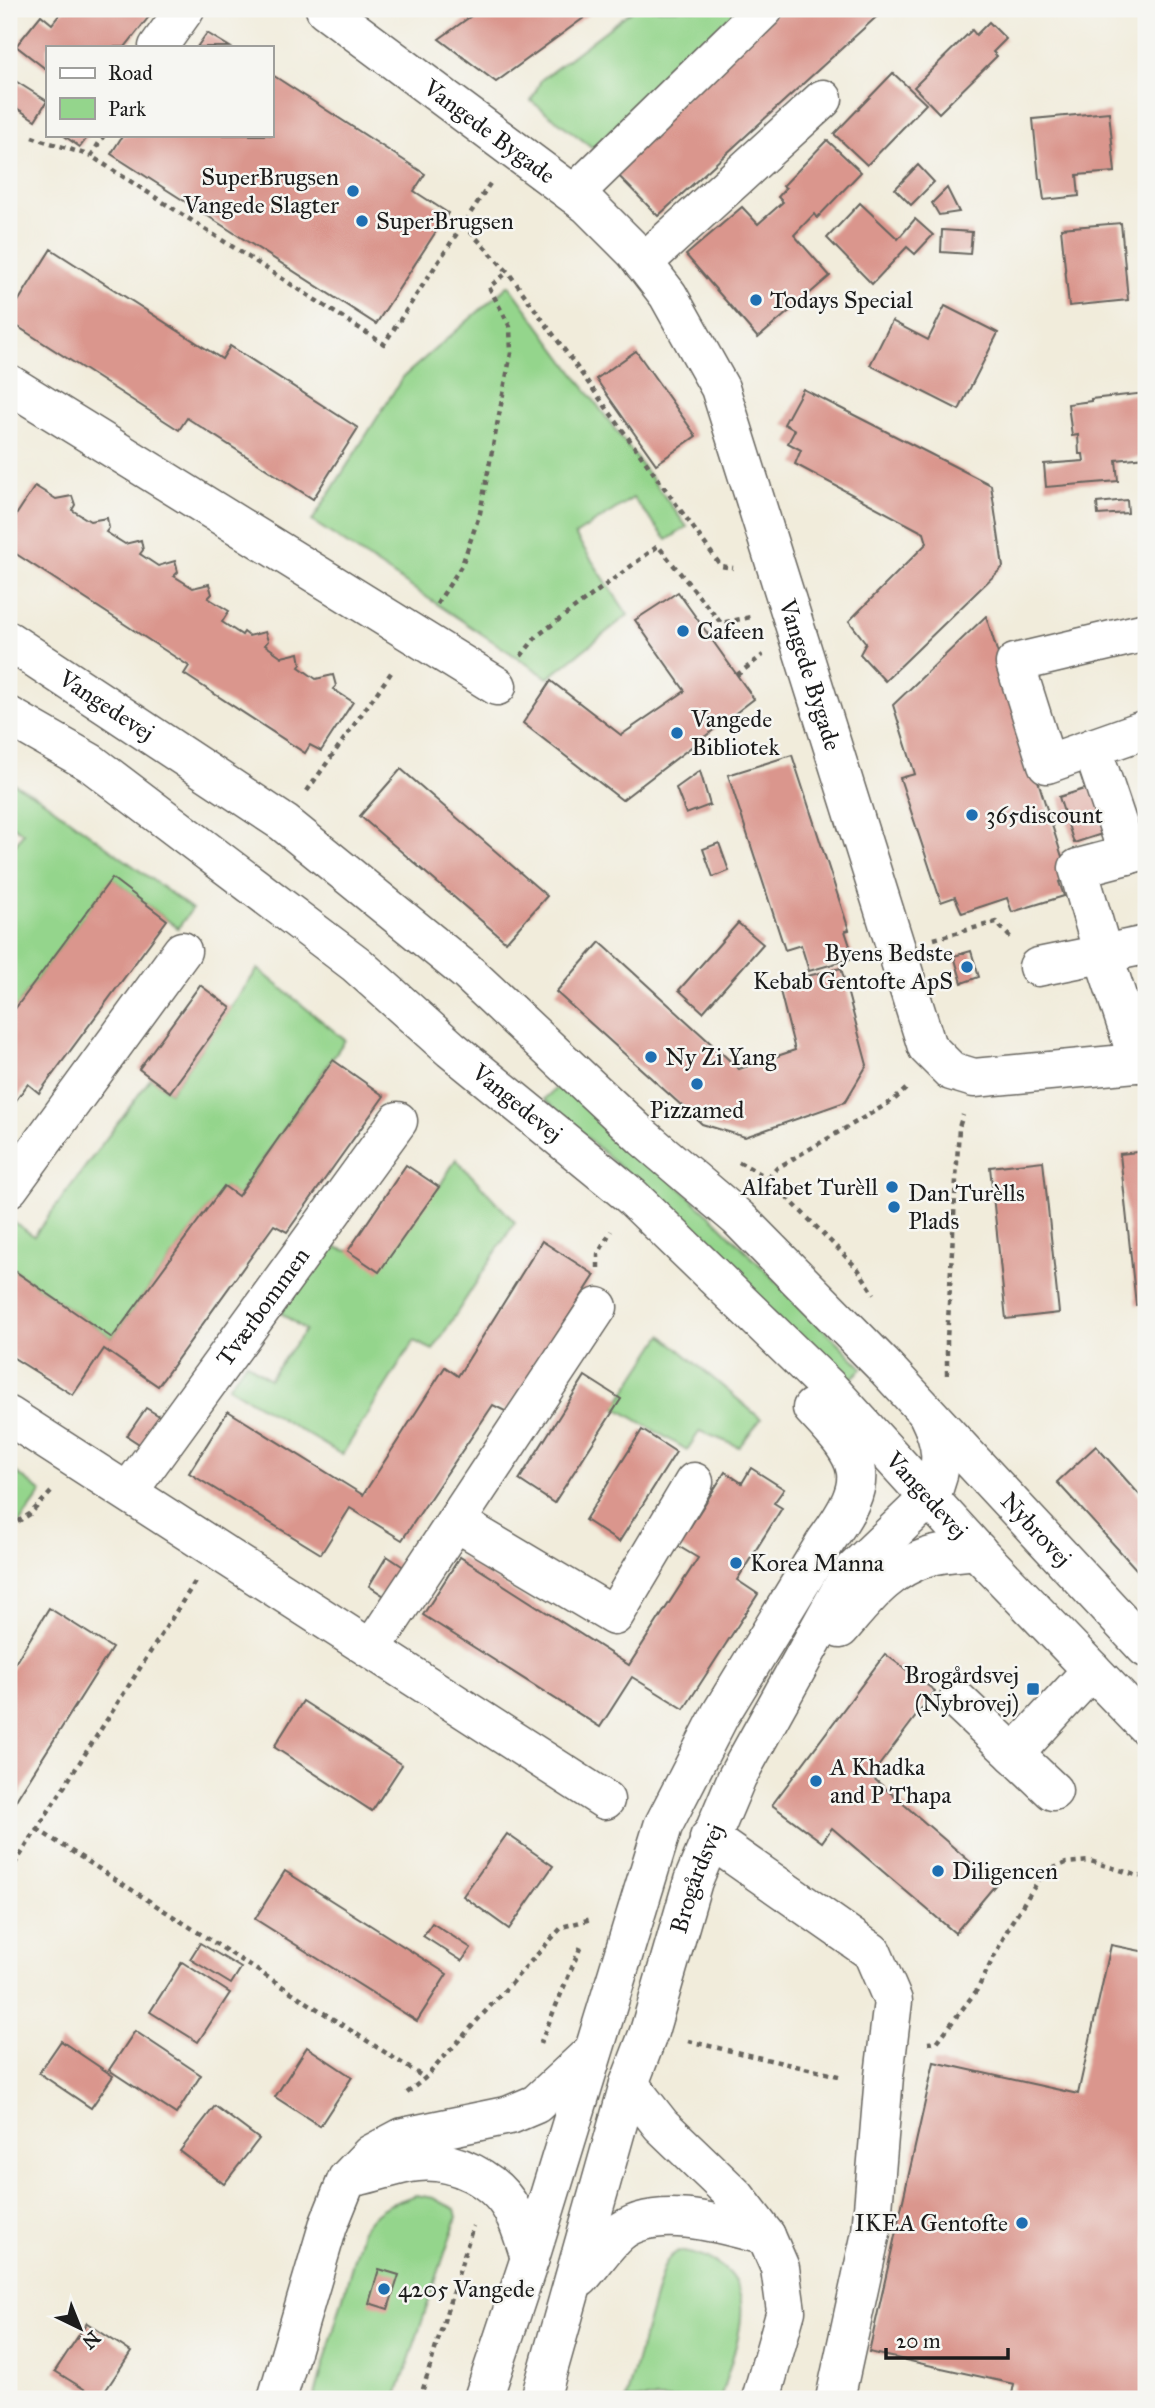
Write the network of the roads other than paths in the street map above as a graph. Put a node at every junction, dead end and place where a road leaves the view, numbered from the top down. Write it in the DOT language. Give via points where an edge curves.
graph roads {
  1 [pos="185,9"];
  2 [pos="325,9"];
  3 [pos="764,9"];
  4 [pos="159,46"];
  5 [pos="823,100"];
  6 [pos="574,194"];
  7 [pos="643,263"];
  8 [pos="9,384"];
  9 [pos="1146,632"];
  10 [pos="9,641"];
  11 [pos="505,676"];
  12 [pos="9,716"];
  13 [pos="1146,729"];
  14 [pos="1092,748"];
  15 [pos="1137,853"];
  16 [pos="1146,945"];
  17 [pos="183,951"];
  18 [pos="1103,954"];
  19 [pos="1038,967"];
  20 [pos="1142,1062"];
  21 [pos="398,1121"];
  22 [pos="9,1188"];
  23 [pos="631,1196"];
  24 [pos="598,1307"];
  25 [pos="936,1399"];
  26 [pos="9,1416"];
  27 [pos="926,1481"];
  28 [pos="694,1482"];
  29 [pos="128,1492"];
  30 [pos="846,1514"];
  31 [pos="456,1522"];
  32 [pos="977,1550"];
  33 [pos="1138,1639"];
  34 [pos="372,1648"];
  35 [pos="1091,1670"];
  36 [pos="785,1692"];
  37 [pos="958,1701"];
  38 [pos="1146,1726"];
  39 [pos="1014,1754"];
  40 [pos="1053,1791"];
  41 [pos="605,1800"];
  42 [pos="709,1838"];
  43 [pos="592,2052"];
  44 [pos="629,2084"];
  45 [pos="347,2179"];
  46 [pos="766,2236"];
  47 [pos="530,2258"];
  48 [pos="573,2287"];
  49 [pos="277,2399"];
  50 [pos="483,2399"];
  51 [pos="540,2399"];
  52 [pos="761,2399"];
  53 [pos="835,2399"];
  1 -- 4 [label="street"];
  2 -- 6 [label="street, Vangede Bygade"];
  3 -- 6 [label="street"];
  5 -- 7 [label="street"];
  6 -- 7 [label="street, Vangede Bygade"];
  7 -- 20 [label="street, Vangede Bygade" via="668,295 720,388 924,1039 951,1071 974,1078"];
  8 -- 11 [label="street" via="408,648"];
  9 -- 14 [label="street" via="1016,663 1046,764"];
  10 -- 25 [label="street, Vangedevej" via="284,823 467,972 644,1138"];
  12 -- 23 [label="street, Vangedevej" via="90,763 356,964"];
  13 -- 14 [label="street"];
  14 -- 15 [label="street"];
  15 -- 18 [label="street" via="1078,868"];
  16 -- 18 [label="street"];
  17 -- 22 [label="street"];
  18 -- 19 [label="street"];
  18 -- 20 [label="street"];
  21 -- 29 [label="street, Tværbommen"];
  23 -- 27 [label="street, Vangedevej"];
  23 -- 30 [label="street" via="718,1310 844,1442 854,1462 856,1481"];
  24 -- 31 [label="street"];
  25 -- 27 [label="street" via="942,1452"];
  25 -- 33 [label="street, Nybrovej"];
  26 -- 29 [label="street"];
  27 -- 30 [label="street" via="868,1496"];
  27 -- 32 [label="street, Vangedevej"];
  27 -- 33 [label="street" via="954,1478 1067,1593"];
  27 -- 36 [label="street, Brogårdsvej" via="853,1571"];
  28 -- 31 [label="street" via="614,1616"];
  29 -- 34 [label="street"];
  30 -- 43 [label="street, Brogårdsvej" via="720,1715 663,1826"];
  31 -- 34 [label="street"];
  32 -- 35 [label="street"];
  32 -- 36 [label="street" via="930,1556 899,1570 870,1592"];
  34 -- 41 [label="street"];
  35 -- 38 [label="street"];
  35 -- 39 [label="street"];
  36 -- 42 [label="street, Brogårdsvej"];
  37 -- 39 [label="street"];
  39 -- 40 [label="street"];
  42 -- 44 [label="street, Brogårdsvej"];
  42 -- 53 [label="street" via="872,1952 893,2001 871,2232"];
  43 -- 45 [label="street" via="536,2104 510,2115 403,2137 371,2154"];
  43 -- 47 [label="street, Brogårdsvej"];
  44 -- 46 [label="street" via="660,2125 736,2197"];
  44 -- 48 [label="street, Brogårdsvej"];
  45 -- 47 [label="street" via="419,2162 457,2166 502,2195"];
  45 -- 49 [label="street" via="328,2226"];
  46 -- 48 [label="street" via="709,2220 646,2220 620,2232"];
  46 -- 52 [label="street" via="780,2269 786,2311"];
  47 -- 50 [label="street, Brogårdsvej"];
  48 -- 51 [label="street, Brogårdsvej"];
}
